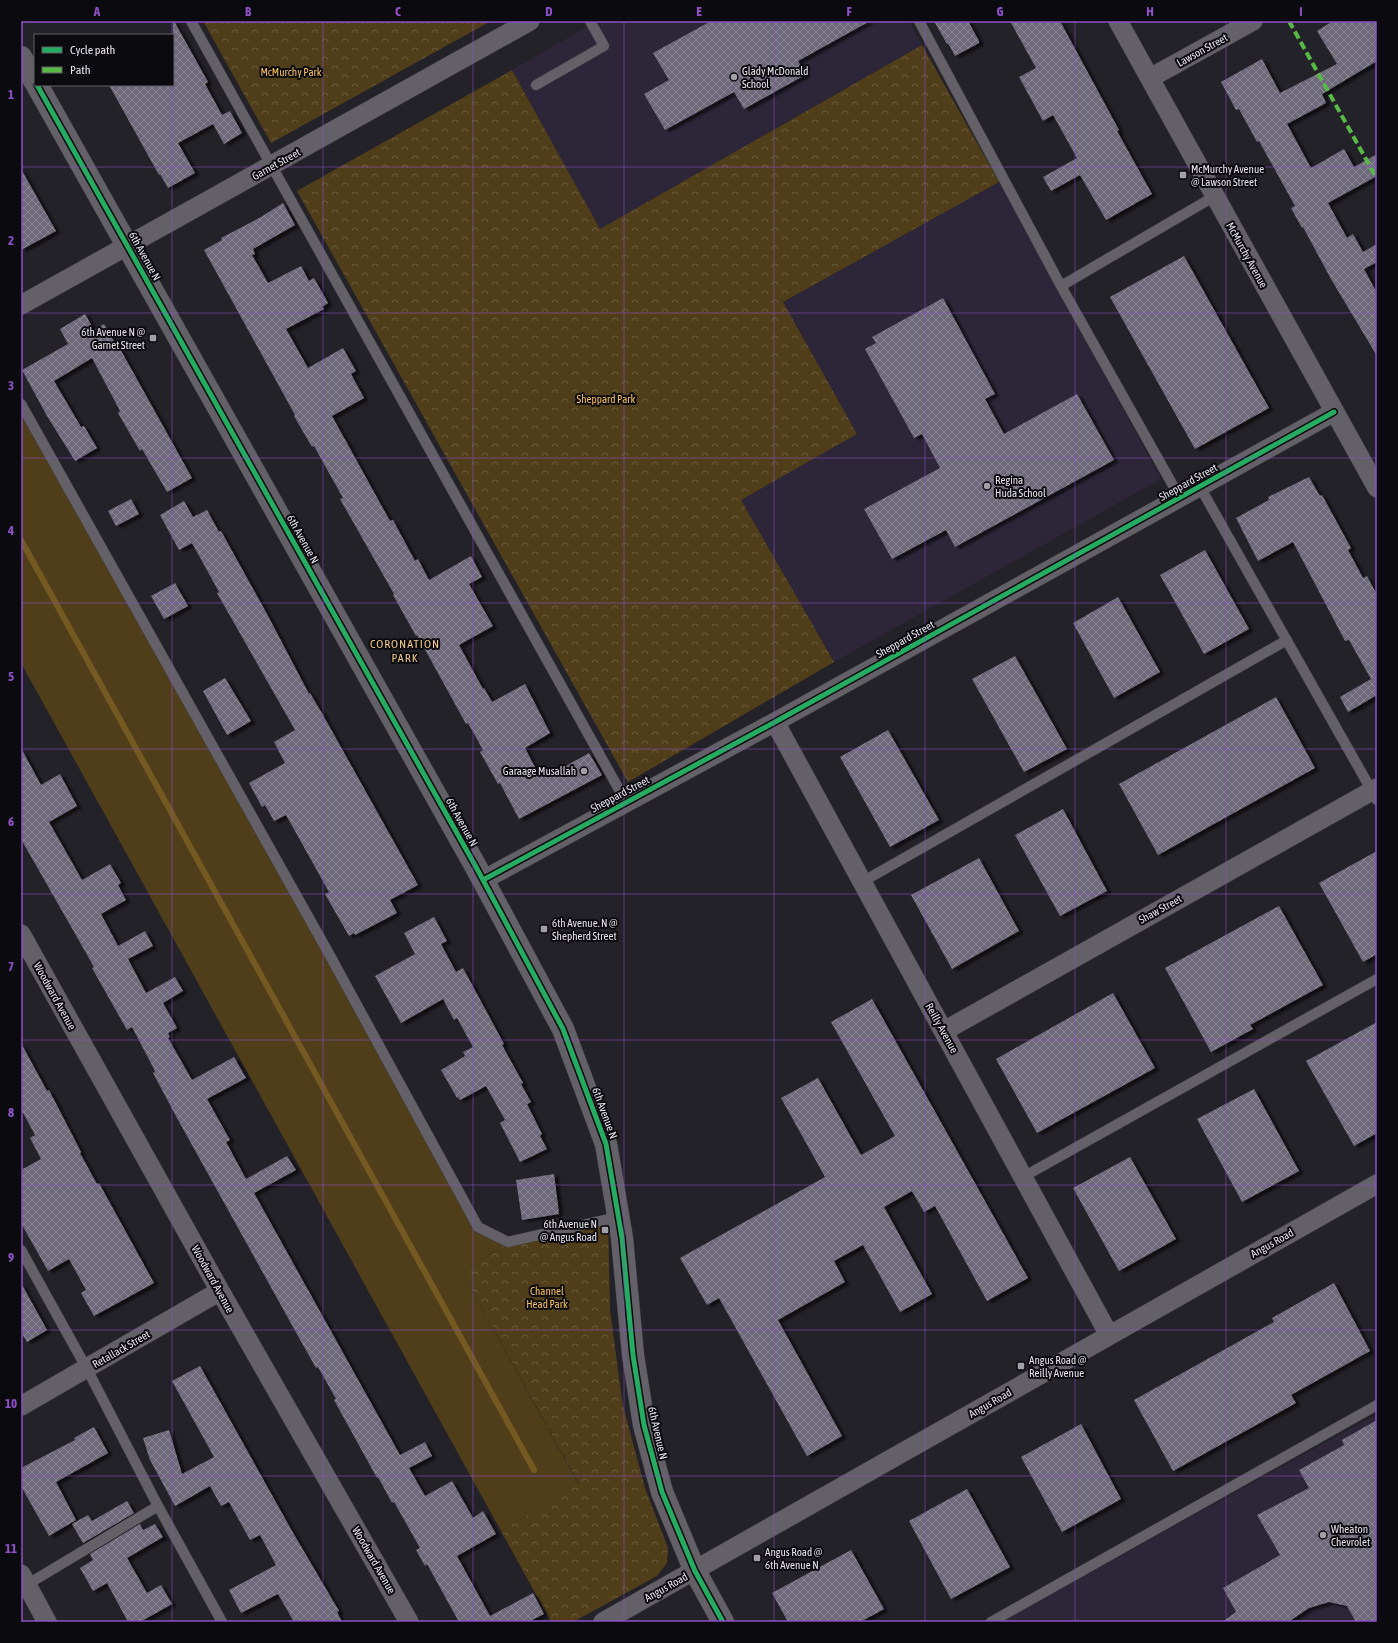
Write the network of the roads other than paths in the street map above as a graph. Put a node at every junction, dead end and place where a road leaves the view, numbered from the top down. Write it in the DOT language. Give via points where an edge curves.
graph roads {
  1 [pos="192,21"];
  2 [pos="530,21"];
  3 [pos="590,21"];
  4 [pos="919,21"];
  5 [pos="1118,21"];
  6 [pos="1253,21"];
  7 [pos="21,57"];
  8 [pos="1150,78"];
  9 [pos="34,80"];
  10 [pos="536,85"];
  11 [pos="38,86"];
  12 [pos="271,166"];
  13 [pos="1215,196"];
  14 [pos="128,246"];
  15 [pos="1061,286"];
  16 [pos="21,305"];
  17 [pos="21,404"];
  18 [pos="1334,412"];
  19 [pos="1200,487"];
  20 [pos="1377,488"];
  21 [pos="1180,498"];
  22 [pos="1287,640"];
  23 [pos="775,722"];
  24 [pos="1375,793"];
  25 [pos="626,802"];
  26 [pos="483,880"];
  27 [pos="862,882"];
  28 [pos="21,934"];
  29 [pos="1377,980"];
  30 [pos="944,1031"];
  31 [pos="1023,1177"];
  32 [pos="1377,1184"];
  33 [pos="618,1217"];
  34 [pos="21,1250"];
  35 [pos="220,1291"];
  36 [pos="1109,1335"];
  37 [pos="87,1368"];
  38 [pos="1377,1405"];
  39 [pos="21,1406"];
  40 [pos="158,1506"];
  41 [pos="695,1571"];
  42 [pos="23,1582"];
  43 [pos="47,1622"];
  44 [pos="222,1622"];
  45 [pos="409,1622"];
  46 [pos="603,1622"];
  47 [pos="723,1622"];
  48 [pos="991,1622"];
  1 -- 12 [label="lane"];
  2 -- 12 [label="street, Garnet Street"];
  3 -- 10 [label="lane" via="604,46"];
  4 -- 15 [label="lane"];
  5 -- 8 [label="street, McMurchy Avenue"];
  6 -- 8 [label="street, Lawson Street"];
  7 -- 9 [label="street"];
  8 -- 13 [label="street, McMurchy Avenue"];
  11 -- 14 [label="street, 6th Avenue N"];
  12 -- 14 [label="street, Garnet Street"];
  12 -- 25 [label="lane"];
  13 -- 15 [label="lane"];
  13 -- 18 [label="street, McMurchy Avenue"];
  14 -- 16 [label="street, Garnet Street"];
  14 -- 26 [label="street, 6th Avenue N"];
  15 -- 21 [label="lane"];
  17 -- 33 [label="lane" via="478,1227 508,1242"];
  18 -- 19 [label="street, Sheppard Street"];
  18 -- 20 [label="street, McMurchy Avenue"];
  19 -- 21 [label="street, Sheppard Street"];
  19 -- 22 [label="lane"];
  21 -- 23 [label="street, Sheppard Street"];
  22 -- 24 [label="lane"];
  22 -- 27 [label="lane"];
  23 -- 25 [label="street, Sheppard Street"];
  23 -- 27 [label="street, Reilly Avenue"];
  24 -- 30 [label="street, Shaw Street"];
  25 -- 26 [label="street, Sheppard Street"];
  26 -- 33 [label="street, 6th Avenue N" via="563,1029 606,1144"];
  27 -- 30 [label="street, Reilly Avenue"];
  28 -- 35 [label="street, Woodward Avenue"];
  29 -- 31 [label="lane"];
  30 -- 31 [label="street, Reilly Avenue"];
  31 -- 36 [label="street, Reilly Avenue"];
  32 -- 36 [label="street, Angus Road"];
  33 -- 41 [label="street, 6th Avenue N" via="633,1355 644,1425 662,1492"];
  34 -- 37 [label="lane"];
  35 -- 37 [label="street, Retallack Street"];
  35 -- 45 [label="street, Woodward Avenue"];
  36 -- 41 [label="street, Angus Road"];
  37 -- 39 [label="street, Retallack Street"];
  37 -- 40 [label="lane"];
  38 -- 48 [label="lane"];
  40 -- 42 [label="lane"];
  40 -- 44 [label="lane"];
  41 -- 46 [label="street, Angus Road"];
  41 -- 47 [label="street, 6th Avenue N"];
  42 -- 43 [label="street"];
}
